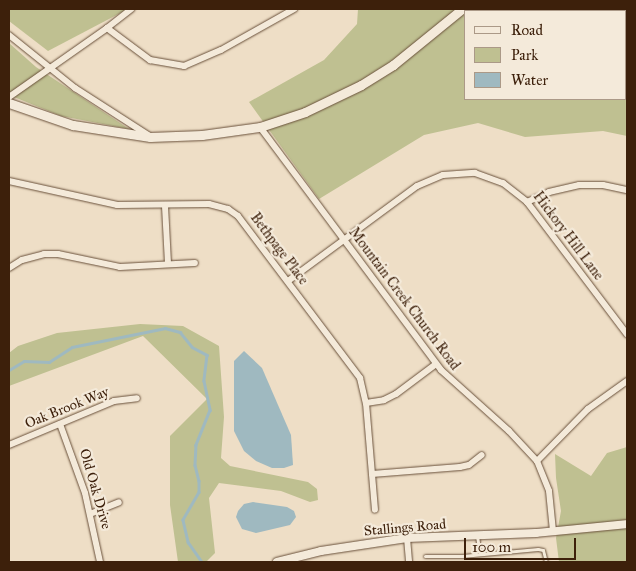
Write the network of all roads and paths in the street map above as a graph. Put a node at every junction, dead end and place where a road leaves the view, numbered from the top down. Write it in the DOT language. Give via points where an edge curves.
graph roads {
  1 [pos="131,9"];
  2 [pos="294,9"];
  3 [pos="462,9"];
  4 [pos="107,28"];
  5 [pos="9,36"];
  6 [pos="49,69"];
  7 [pos="9,97"];
  8 [pos="9,103"];
  9 [pos="260,127"];
  10 [pos="150,137"];
  11 [pos="9,181"];
  12 [pos="627,190"];
  13 [pos="527,202"];
  14 [pos="165,206"];
  15 [pos="343,240"];
  16 [pos="168,263"];
  17 [pos="195,263"];
  18 [pos="9,268"];
  19 [pos="288,281"];
  20 [pos="627,334"];
  21 [pos="436,364"];
  22 [pos="627,381"];
  23 [pos="137,398"];
  24 [pos="366,403"];
  25 [pos="60,424"];
  26 [pos="9,445"];
  27 [pos="482,455"];
  28 [pos="537,461"];
  29 [pos="372,474"];
  30 [pos="119,502"];
  31 [pos="375,510"];
  32 [pos="90,514"];
  33 [pos="627,524"];
  34 [pos="553,531"];
  35 [pos="477,535"];
  36 [pos="407,538"];
  37 [pos="480,554"];
  38 [pos="425,556"];
  39 [pos="100,562"];
  40 [pos="277,562"];
  41 [pos="409,562"];
  42 [pos="546,562"];
  1 -- 4 [label="street"];
  2 -- 4 [label="street" via="221,50 184,66 150,60"];
  3 -- 9 [label="main road" via="393,65 361,85 305,112"];
  4 -- 6 [label="street"];
  5 -- 6 [label="street"];
  6 -- 7 [label="street"];
  6 -- 10 [label="street"];
  8 -- 10 [label="main road" via="73,125"];
  9 -- 10 [label="main road" via="202,135"];
  9 -- 15 [label="street, Mountain Creek Church Road"];
  11 -- 14 [label="street, Bethpage Place" via="105,203"];
  12 -- 13 [label="street" via="579,185 549,192"];
  13 -- 15 [label="street, Hickory Hill Lane" via="513,189 485,176 444,175 417,186"];
  13 -- 20 [label="street, Hickory Hill Lane"];
  14 -- 16 [label="street"];
  14 -- 19 [label="street, Bethpage Place" via="209,204 228,209 246,225"];
  15 -- 19 [label="street, Hickory Hill Lane"];
  15 -- 21 [label="street, Mountain Creek Church Road"];
  16 -- 17 [label="street"];
  16 -- 18 [label="street" via="120,267 44,254 22,260"];
  19 -- 24 [label="street, Bethpage Place" via="360,378"];
  21 -- 24 [label="street" via="390,397"];
  21 -- 28 [label="street, Mountain Creek Church Road"];
  22 -- 28 [label="street" via="588,409"];
  23 -- 25 [label="street, Oak Brook Way" via="114,401"];
  24 -- 29 [label="street, Bethpage Place"];
  25 -- 26 [label="street, Oak Brook Way"];
  25 -- 32 [label="street, Old Oak Drive" via="74,458"];
  27 -- 29 [label="street" via="469,465 460,467"];
  28 -- 34 [label="street, Mountain Creek Church Road" via="549,491"];
  29 -- 31 [label="street, Bethpage Place"];
  30 -- 32 [label="street"];
  32 -- 39 [label="street, Old Oak Drive"];
  33 -- 34 [label="street, Stallings Road"];
  34 -- 35 [label="street, Stallings Road"];
  35 -- 36 [label="street, Stallings Road"];
  35 -- 37 [label="lane"];
  36 -- 40 [label="street, Stallings Road" via="321,551"];
  36 -- 41 [label="street"];
  37 -- 38 [label="lane"];
  37 -- 42 [label="lane" via="538,549 543,550"];
}
